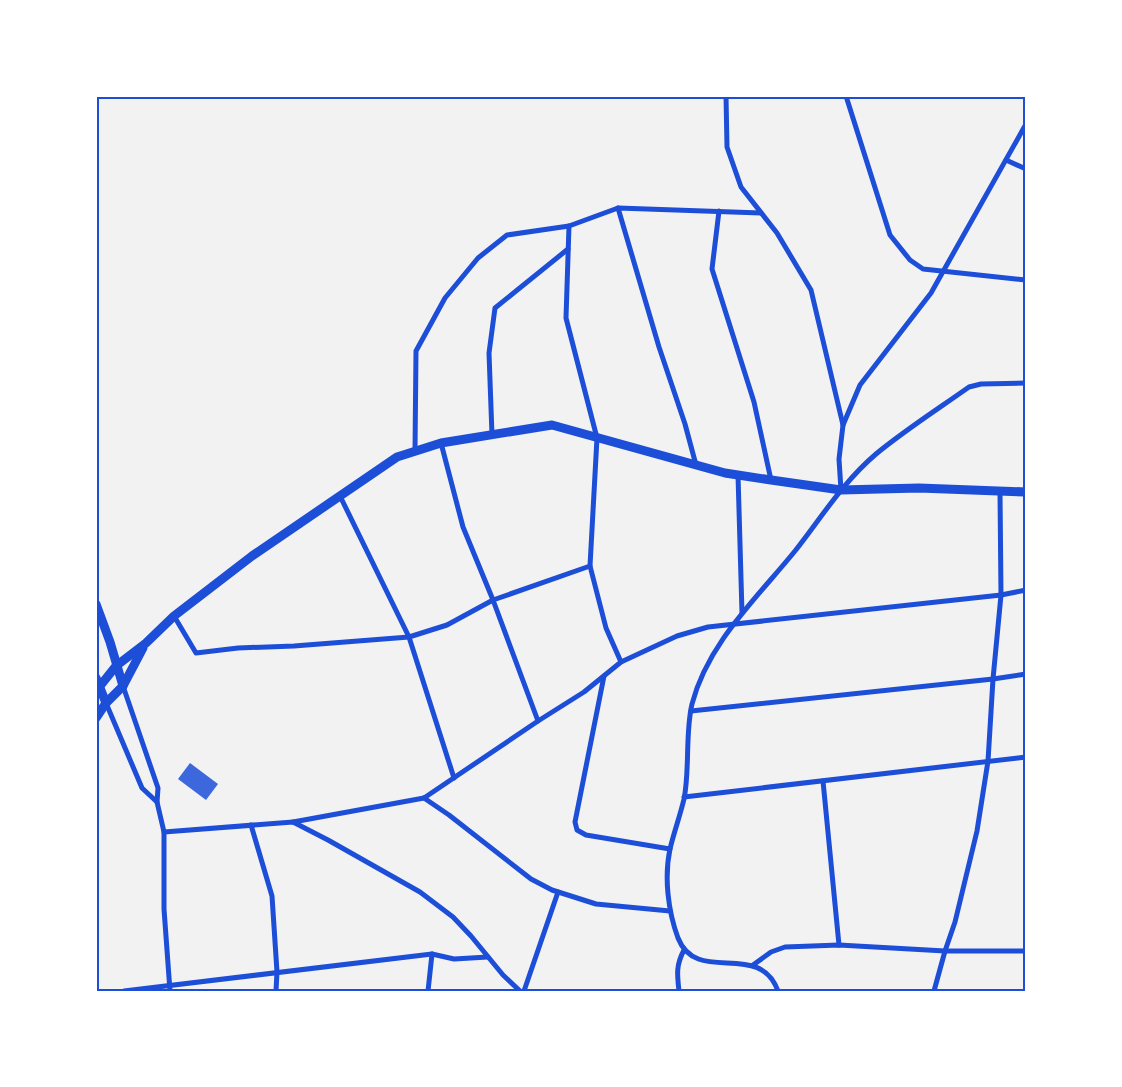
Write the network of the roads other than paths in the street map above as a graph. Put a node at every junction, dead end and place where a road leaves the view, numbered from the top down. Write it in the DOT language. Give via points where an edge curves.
graph roads {
  1 [pos="726,96"];
  2 [pos="846,96"];
  3 [pos="1026,124"];
  4 [pos="1006,160"];
  5 [pos="1026,169"];
  6 [pos="618,208"];
  7 [pos="719,211"];
  8 [pos="761,212"];
  9 [pos="568,226"];
  10 [pos="568,249"];
  11 [pos="943,272"];
  12 [pos="1026,280"];
  13 [pos="1026,383"];
  14 [pos="843,424"];
  15 [pos="492,435"];
  16 [pos="597,438"];
  17 [pos="441,443"];
  18 [pos="414,451"];
  19 [pos="696,465"];
  20 [pos="738,475"];
  21 [pos="771,480"];
  22 [pos="1026,485"];
  23 [pos="841,490"];
  24 [pos="1000,491"];
  25 [pos="1026,492"];
  26 [pos="340,496"];
  27 [pos="590,566"];
  28 [pos="1026,590"];
  29 [pos="1001,596"];
  30 [pos="494,600"];
  31 [pos="96,604"];
  32 [pos="742,613"];
  33 [pos="174,616"];
  34 [pos="732,626"];
  35 [pos="408,637"];
  36 [pos="146,643"];
  37 [pos="621,662"];
  38 [pos="116,666"];
  39 [pos="1026,674"];
  40 [pos="605,675"];
  41 [pos="96,678"];
  42 [pos="993,679"];
  43 [pos="123,686"];
  44 [pos="98,689"];
  45 [pos="106,704"];
  46 [pos="691,711"];
  47 [pos="96,718"];
  48 [pos="538,721"];
  49 [pos="1026,756"];
  50 [pos="988,760"];
  51 [pos="454,778"];
  52 [pos="823,781"];
  53 [pos="424,798"];
  54 [pos="684,798"];
  55 [pos="157,802"];
  56 [pos="293,822"];
  57 [pos="251,825"];
  58 [pos="164,832"];
  59 [pos="670,849"];
  60 [pos="558,892"];
  61 [pos="670,911"];
  62 [pos="838,945"];
  63 [pos="684,950"];
  64 [pos="945,951"];
  65 [pos="1026,951"];
  66 [pos="432,954"];
  67 [pos="488,957"];
  68 [pos="754,965"];
  69 [pos="277,972"];
  70 [pos="169,988"];
  71 [pos="124,991"];
  72 [pos="276,991"];
  73 [pos="428,991"];
  74 [pos="520,991"];
  75 [pos="524,991"];
  76 [pos="679,991"];
  77 [pos="778,991"];
  78 [pos="934,991"];
  1 -- 8 [label="street" via="727,147 741,187"];
  2 -- 11 [label="street" via="890,235 910,260 923,269"];
  3 -- 4 [label="street"];
  4 -- 5 [label="street"];
  4 -- 11 [label="street"];
  6 -- 7 [label="street"];
  6 -- 9 [label="street"];
  6 -- 19 [label="street"];
  7 -- 8 [label="street"];
  7 -- 21 [label="street" via="712,269 754,402"];
  8 -- 14 [label="street" via="777,232 811,290"];
  9 -- 10 [label="street"];
  9 -- 18 [label="street" via="507,235 478,258 445,298 416,351"];
  10 -- 15 [label="street" via="495,308 489,352"];
  10 -- 16 [label="street" via="566,318"];
  11 -- 12 [label="street"];
  11 -- 14 [label="street" via="931,293 860,385"];
  13 -- 23 [label="street" via="969,387 876,455"];
  14 -- 23 [label="street" via="839,459"];
  15 -- 16 [label="street" via="552,425"];
  15 -- 17 [label="street"];
  16 -- 19 [label="street"];
  16 -- 27 [label="street"];
  17 -- 18 [label="street"];
  17 -- 30 [label="street" via="463,527"];
  18 -- 26 [label="street" via="397,457"];
  19 -- 20 [label="street"];
  20 -- 21 [label="street"];
  20 -- 32 [label="street"];
  21 -- 23 [label="street"];
  22 -- 25 [label="street"];
  23 -- 24 [label="street"];
  23 -- 32 [label="street"];
  24 -- 25 [label="street"];
  24 -- 29 [label="street"];
  26 -- 33 [label="street" via="252,556"];
  26 -- 35 [label="street"];
  27 -- 30 [label="street"];
  27 -- 37 [label="street" via="606,628"];
  28 -- 29 [label="street"];
  29 -- 34 [label="street"];
  29 -- 42 [label="street"];
  30 -- 35 [label="street" via="447,625"];
  30 -- 48 [label="street"];
  31 -- 38 [label="street"];
  32 -- 34 [label="street"];
  33 -- 35 [label="street" via="196,653"];
  33 -- 36 [label="street"];
  34 -- 37 [label="street" via="708,627 677,636"];
  34 -- 46 [label="street" via="711,656"];
  35 -- 51 [label="street"];
  36 -- 38 [label="street"];
  36 -- 43 [label="street"];
  37 -- 40 [label="street"];
  38 -- 43 [label="street"];
  38 -- 44 [label="street"];
  39 -- 42 [label="street"];
  40 -- 48 [label="street"];
  40 -- 59 [label="street" via="575,822 578,830 586,835"];
  41 -- 44 [label="street"];
  42 -- 46 [label="street"];
  42 -- 50 [label="street"];
  43 -- 45 [label="street"];
  43 -- 55 [label="street" via="158,788"];
  44 -- 45 [label="street"];
  45 -- 47 [label="street"];
  45 -- 55 [label="street" via="142,788"];
  46 -- 54 [label="street"];
  48 -- 51 [label="street"];
  49 -- 50 [label="street"];
  50 -- 52 [label="street"];
  50 -- 64 [label="street" via="977,831"];
  51 -- 53 [label="street"];
  52 -- 54 [label="street"];
  52 -- 62 [label="street"];
  53 -- 56 [label="street"];
  53 -- 60 [label="street" via="531,879"];
  54 -- 59 [label="street"];
  55 -- 58 [label="street"];
  56 -- 57 [label="street"];
  56 -- 67 [label="street" via="420,892 453,917"];
  57 -- 58 [label="street"];
  57 -- 69 [label="street" via="272,896"];
  58 -- 70 [label="street"];
  59 -- 61 [label="street" via="667,871"];
  60 -- 61 [label="street" via="596,904"];
  60 -- 75 [label="street"];
  61 -- 63 [label="street"];
  62 -- 64 [label="street"];
  62 -- 68 [label="street" via="786,948 771,952"];
  63 -- 68 [label="street" via="694,958 712,962"];
  63 -- 76 [label="street" via="678,962"];
  64 -- 65 [label="street"];
  64 -- 78 [label="street"];
  66 -- 67 [label="street" via="454,959"];
  66 -- 69 [label="street"];
  66 -- 73 [label="street"];
  67 -- 74 [label="street"];
  68 -- 77 [label="street" via="774,980"];
  69 -- 70 [label="street"];
  69 -- 72 [label="street"];
  70 -- 71 [label="street"];
}
